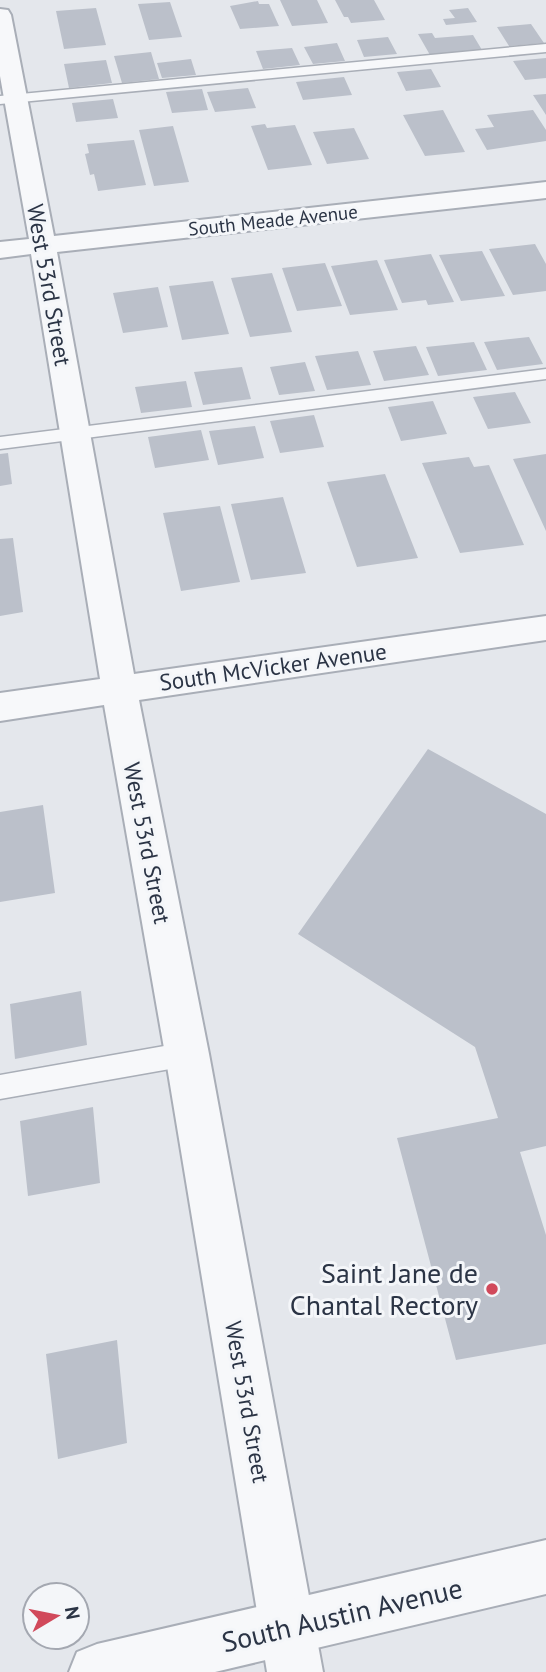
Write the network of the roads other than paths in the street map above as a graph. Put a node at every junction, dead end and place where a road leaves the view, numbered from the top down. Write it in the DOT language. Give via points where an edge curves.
graph roads {
  1 [pos="0,15"];
  2 [pos="546,48"];
  3 [pos="8,99"];
  4 [pos="546,190"];
  5 [pos="43,246"];
  6 [pos="0,250"];
  7 [pos="546,374"];
  8 [pos="76,433"];
  9 [pos="0,443"];
  10 [pos="546,628"];
  11 [pos="119,690"];
  12 [pos="0,707"];
  13 [pos="187,1054"];
  14 [pos="0,1087"];
  15 [pos="546,1567"];
  16 [pos="291,1650"];
  17 [pos="96,1672"];
  1 -- 3 [label="street, West 53rd Street"];
  2 -- 3 [label="lane"];
  3 -- 5 [label="street, West 53rd Street"];
  4 -- 5 [label="street, South Meade Avenue"];
  5 -- 6 [label="street, South Meade Avenue"];
  5 -- 8 [label="street, West 53rd Street"];
  7 -- 8 [label="lane"];
  8 -- 9 [label="lane"];
  8 -- 11 [label="street, West 53rd Street"];
  10 -- 11 [label="street, South McVicker Avenue"];
  11 -- 12 [label="street, South McVicker Avenue"];
  11 -- 13 [label="street, West 53rd Street"];
  13 -- 14 [label="lane"];
  13 -- 16 [label="street, West 53rd Street"];
  15 -- 16 [label="street, South Austin Avenue"];
  16 -- 17 [label="street, South Austin Avenue"];
}
